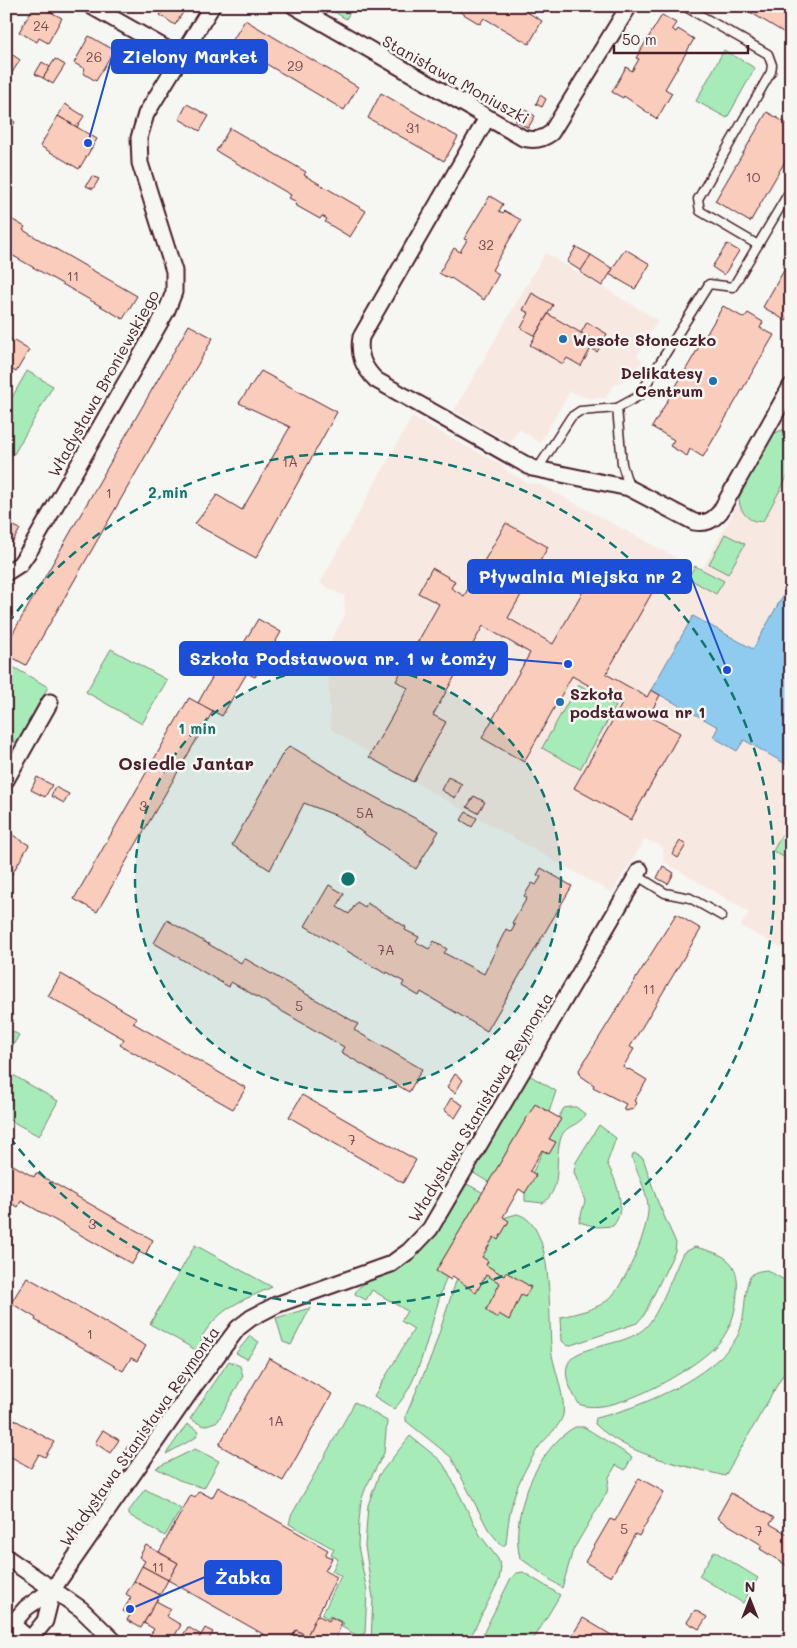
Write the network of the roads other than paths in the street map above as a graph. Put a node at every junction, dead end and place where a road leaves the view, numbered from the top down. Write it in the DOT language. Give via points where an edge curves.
graph roads {
  1 [pos="91,6"];
  2 [pos="212,6"];
  3 [pos="294,6"];
  4 [pos="629,6"];
  5 [pos="684,6"];
  6 [pos="181,57"];
  7 [pos="487,118"];
  8 [pos="791,188"];
  9 [pos="758,245"];
  10 [pos="791,386"];
  11 [pos="617,408"];
  12 [pos="537,470"];
  13 [pos="629,488"];
  14 [pos="6,573"];
  15 [pos="50,702"];
  16 [pos="6,780"];
  17 [pos="638,873"];
  18 [pos="722,916"];
  19 [pos="6,1558"];
  20 [pos="53,1589"];
  21 [pos="8,1627"];
  22 [pos="28,1642"];
  23 [pos="115,1642"];
  1 -- 6 [label="street"];
  2 -- 6 [label="street, Władysława Broniewskiego"];
  3 -- 7 [label="street, Stanisława Moniuszki"];
  4 -- 7 [label="street, Stanisława Moniuszki" via="551,133 539,139 525,138"];
  5 -- 9 [label="lane" via="768,54 771,60 771,72 698,199 700,211"];
  6 -- 14 [label="street, Władysława Broniewskiego" via="146,114 138,148 170,255 174,292 167,310 31,548 20,564"];
  7 -- 12 [label="street" via="365,328 360,356 369,373 386,387"];
  8 -- 9 [label="lane"];
  9 -- 11 [label="lane" via="733,287 709,284 639,396"];
  10 -- 13 [label="street" via="713,520 703,524 694,522"];
  11 -- 12 [label="lane" via="580,411 571,417"];
  11 -- 13 [label="lane" via="622,464"];
  12 -- 13 [label="street"];
  15 -- 16 [label="street"];
  17 -- 18 [label="lane, Władysława Stanisława Reymonta" via="666,892 690,898"];
  17 -- 20 [label="street, Władysława Stanisława Reymonta" via="430,1229 391,1264 276,1305 238,1328"];
  19 -- 20 [label="street"];
  20 -- 21 [label="street, Władysława Stanisława Reymonta" via="26,1608"];
  20 -- 22 [label="street, Władysława Stanisława Reymonta" via="45,1621"];
  20 -- 23 [label="street"];
  21 -- 22 [label="street"];
}
